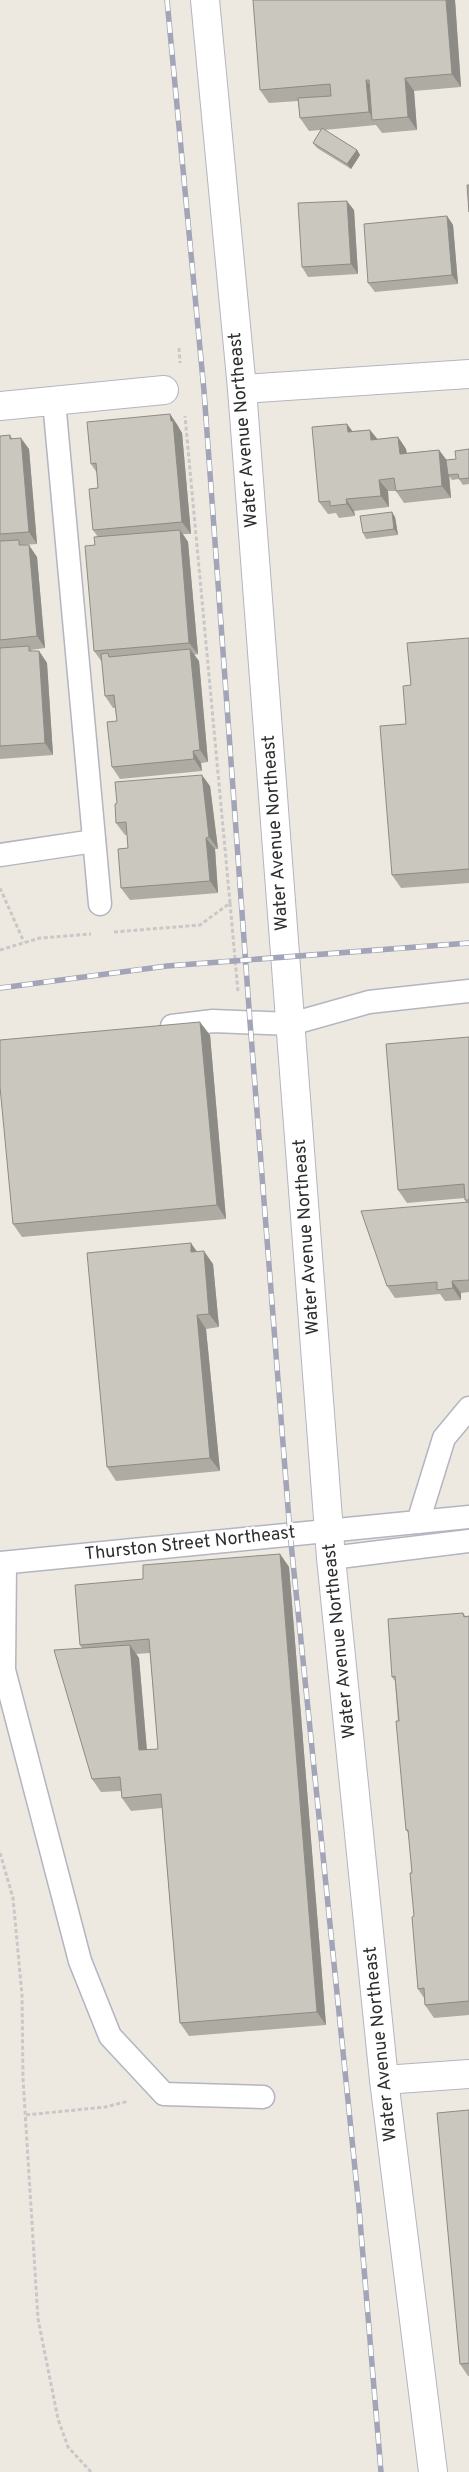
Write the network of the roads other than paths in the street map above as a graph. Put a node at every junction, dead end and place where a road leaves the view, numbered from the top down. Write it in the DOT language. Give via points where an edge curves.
graph roads {
  1 [pos="205,0"];
  2 [pos="469,374"];
  3 [pos="242,389"];
  4 [pos="164,390"];
  5 [pos="54,400"];
  6 [pos="0,406"];
  7 [pos="94,841"];
  8 [pos="0,855"];
  9 [pos="100,904"];
  10 [pos="469,991"];
  11 [pos="291,1024"];
  12 [pos="155,1029"];
  13 [pos="469,1408"];
  14 [pos="469,1517"];
  15 [pos="418,1522"];
  16 [pos="329,1530"];
  17 [pos="469,1541"];
  18 [pos="331,1558"];
  19 [pos="3,1563"];
  20 [pos="469,2074"];
  21 [pos="384,2080"];
  22 [pos="263,2096"];
  23 [pos="433,2472"];
  1 -- 3 [label="street, Water Avenue Northeast"];
  2 -- 3 [label="street"];
  3 -- 11 [label="street, Water Avenue Northeast"];
  4 -- 5 [label="street"];
  5 -- 6 [label="street"];
  5 -- 7 [label="lane"];
  7 -- 8 [label="lane"];
  7 -- 9 [label="lane"];
  10 -- 11 [label="lane" via="369,1002"];
  11 -- 12 [label="lane" via="213,1021"];
  11 -- 16 [label="street, Water Avenue Northeast"];
  13 -- 15 [label="lane" via="444,1438"];
  14 -- 15 [label="lane, Thurston Street Northeast"];
  15 -- 16 [label="lane, Thurston Street Northeast"];
  16 -- 18 [label="street, Water Avenue Northeast"];
  16 -- 19 [label="lane, Thurston Street Northeast"];
  17 -- 18 [label="lane"];
  18 -- 21 [label="street, Water Avenue Northeast"];
  19 -- 22 [label="lane" via="4,1670 80,1961 110,2036 164,2094"];
  20 -- 21 [label="street"];
  21 -- 23 [label="street, Water Avenue Northeast"];
}
